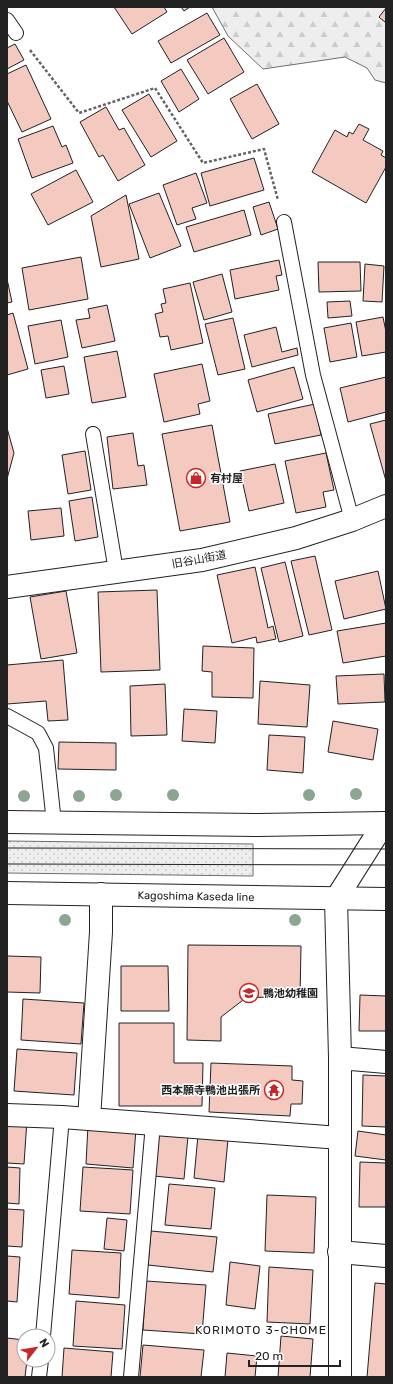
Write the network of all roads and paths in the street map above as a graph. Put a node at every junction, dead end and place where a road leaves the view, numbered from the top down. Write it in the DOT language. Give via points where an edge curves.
graph roads {
  1 [pos="7,20"];
  2 [pos="16,33"];
  3 [pos="284,222"];
  4 [pos="93,434"];
  5 [pos="386,506"];
  6 [pos="352,520"];
  7 [pos="116,571"];
  8 [pos="7,587"];
  9 [pos="7,716"];
  10 [pos="385,819"];
  11 [pos="7,822"];
  12 [pos="54,823"];
  13 [pos="7,893"];
  14 [pos="101,894"];
  15 [pos="336,899"];
  16 [pos="386,899"];
  17 [pos="340,1058"];
  18 [pos="386,1062"];
  19 [pos="7,1115"];
  20 [pos="62,1117"];
  21 [pos="89,1119"];
  22 [pos="153,1124"];
  23 [pos="340,1138"];
  24 [pos="339,1252"];
  25 [pos="386,1256"];
  26 [pos="44,1328"];
  27 [pos="131,1377"];
  28 [pos="340,1377"];
  1 -- 2 [label="lane"];
  2 -- 3 [label="path" via="79,113 155,88 203,163 264,149"];
  3 -- 6 [label="lane" via="313,375"];
  4 -- 7 [label="lane"];
  5 -- 6 [label="street, 旧谷山街道"];
  6 -- 7 [label="street, 旧谷山街道" via="296,538 202,560"];
  7 -- 8 [label="street, 旧谷山街道"];
  9 -- 12 [label="lane" via="38,733 46,748"];
  10 -- 12 [label="street" via="275,825"];
  10 -- 15 [label="street"];
  11 -- 12 [label="street"];
  13 -- 14 [label="street, Kagoshima Kaseda line"];
  14 -- 15 [label="street, Kagoshima Kaseda line"];
  14 -- 21 [label="street" via="101,932"];
  15 -- 16 [label="street, Kagoshima Kaseda line"];
  15 -- 17 [label="street"];
  17 -- 18 [label="street"];
  17 -- 23 [label="street"];
  19 -- 20 [label="street"];
  20 -- 21 [label="street"];
  20 -- 26 [label="lane"];
  21 -- 22 [label="street"];
  22 -- 23 [label="street"];
  22 -- 27 [label="lane"];
  23 -- 24 [label="street"];
  24 -- 25 [label="street"];
  24 -- 28 [label="street"];
}
